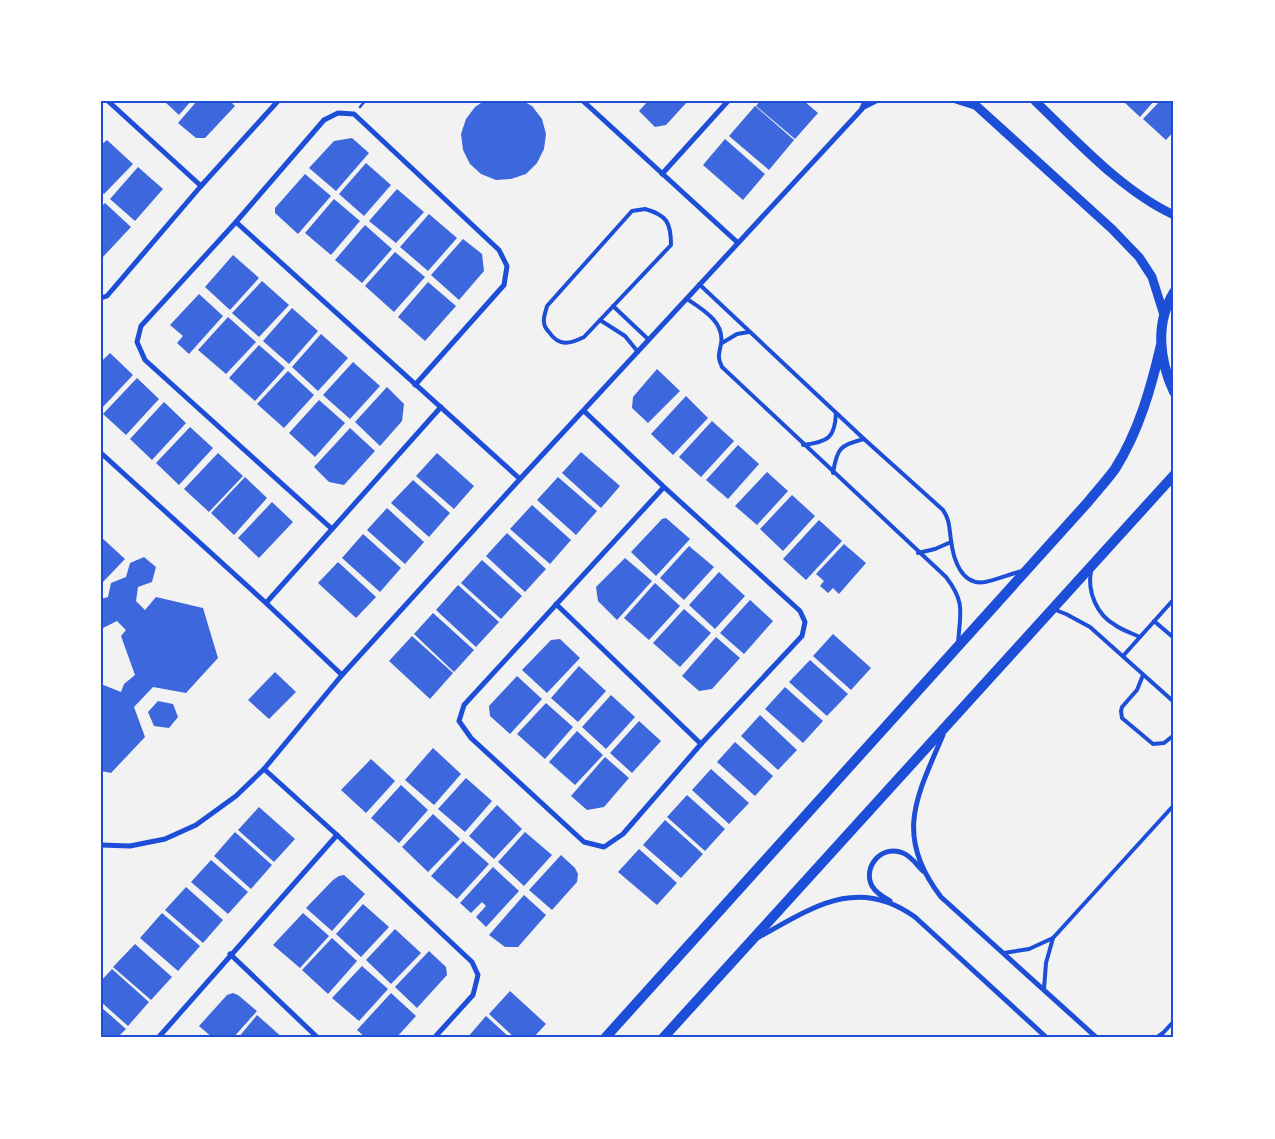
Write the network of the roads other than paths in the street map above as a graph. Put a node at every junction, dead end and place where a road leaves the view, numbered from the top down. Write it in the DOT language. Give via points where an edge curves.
graph roads {
  1 [pos="108,101"];
  2 [pos="278,101"];
  3 [pos="583,101"];
  4 [pos="728,101"];
  5 [pos="865,101"];
  6 [pos="876,101"];
  7 [pos="956,101"];
  8 [pos="971,101"];
  9 [pos="1035,101"];
  10 [pos="862,109"];
  11 [pos="979,109"];
  12 [pos="662,174"];
  13 [pos="201,186"];
  14 [pos="1174,215"];
  15 [pos="236,222"];
  16 [pos="737,242"];
  17 [pos="700,284"];
  18 [pos="1174,292"];
  19 [pos="101,298"];
  20 [pos="687,299"];
  21 [pos="613,306"];
  22 [pos="1164,315"];
  23 [pos="600,320"];
  24 [pos="750,332"];
  25 [pos="649,340"];
  26 [pos="722,343"];
  27 [pos="1161,344"];
  28 [pos="638,352"];
  29 [pos="415,385"];
  30 [pos="1174,392"];
  31 [pos="441,407"];
  32 [pos="584,411"];
  33 [pos="836,412"];
  34 [pos="864,439"];
  35 [pos="804,445"];
  36 [pos="102,454"];
  37 [pos="833,473"];
  38 [pos="1174,475"];
  39 [pos="520,479"];
  40 [pos="664,487"];
  41 [pos="332,529"];
  42 [pos="951,542"];
  43 [pos="918,553"];
  44 [pos="1092,566"];
  45 [pos="1027,569"];
  46 [pos="1174,599"];
  47 [pos="266,603"];
  48 [pos="556,604"];
  49 [pos="1053,610"];
  50 [pos="1154,621"];
  51 [pos="1140,637"];
  52 [pos="1174,638"];
  53 [pos="958,645"];
  54 [pos="1123,656"];
  55 [pos="342,675"];
  56 [pos="1143,675"];
  57 [pos="1174,702"];
  58 [pos="946,728"];
  59 [pos="1174,735"];
  60 [pos="701,744"];
  61 [pos="264,769"];
  62 [pos="1174,805"];
  63 [pos="337,835"];
  64 [pos="101,845"];
  65 [pos="925,873"];
  66 [pos="894,904"];
  67 [pos="1052,938"];
  68 [pos="750,942"];
  69 [pos="1004,953"];
  70 [pos="230,954"];
  71 [pos="1044,989"];
  72 [pos="1174,1021"];
  73 [pos="1163,1035"];
  74 [pos="158,1038"];
  75 [pos="318,1038"];
  76 [pos="434,1038"];
  77 [pos="605,1038"];
  78 [pos="663,1038"];
  79 [pos="1047,1038"];
  80 [pos="1097,1038"];
  81 [pos="1156,1038"];
  1 -- 13 [label="street"];
  2 -- 13 [label="street"];
  3 -- 12 [label="street"];
  4 -- 12 [label="street"];
  5 -- 10 [label="street"];
  6 -- 10 [label="street"];
  7 -- 11 [label="street"];
  8 -- 11 [label="street"];
  9 -- 14 [label="street" via="1134,193"];
  10 -- 16 [label="street"];
  11 -- 22 [label="street" via="1139,257 1152,277"];
  12 -- 16 [label="street"];
  13 -- 19 [label="street" via="107,296"];
  15 -- 29 [label="street"];
  15 -- 29 [label="street" via="324,120 338,113 354,114 499,250 507,266 504,285"];
  15 -- 41 [label="street" via="141,326 137,342 145,360"];
  16 -- 17 [label="street"];
  17 -- 20 [label="street"];
  17 -- 24 [label="lane"];
  18 -- 22 [label="main road"];
  20 -- 25 [label="street"];
  20 -- 26 [label="lane" via="716,322"];
  21 -- 23 [label="lane"];
  21 -- 23 [label="lane" via="671,245 668,222 658,212 632,211 547,306 543,320 553,339 572,343 584,337"];
  21 -- 25 [label="lane"];
  22 -- 27 [label="main road"];
  23 -- 28 [label="lane" via="625,336"];
  24 -- 26 [label="lane" via="737,334"];
  24 -- 33 [label="lane"];
  25 -- 28 [label="street"];
  26 -- 35 [label="lane" via="718,353 722,367"];
  27 -- 30 [label="main road" via="1164,369"];
  27 -- 45 [label="main road" via="1150,390 1134,432 1114,469"];
  28 -- 32 [label="street"];
  29 -- 31 [label="street"];
  31 -- 39 [label="street"];
  31 -- 41 [label="street"];
  32 -- 39 [label="street"];
  32 -- 40 [label="street"];
  33 -- 34 [label="lane"];
  33 -- 35 [label="lane" via="830,436 820,443"];
  34 -- 37 [label="lane" via="847,444 836,454"];
  34 -- 42 [label="lane" via="943,510 949,522"];
  35 -- 37 [label="lane"];
  36 -- 47 [label="street"];
  37 -- 43 [label="lane"];
  38 -- 44 [label="main road"];
  39 -- 55 [label="street"];
  40 -- 48 [label="street"];
  40 -- 60 [label="street" via="800,611 805,622 802,636"];
  41 -- 47 [label="street"];
  42 -- 43 [label="lane"];
  42 -- 45 [label="lane" via="957,566 972,580 983,582"];
  43 -- 53 [label="lane" via="946,578 959,596"];
  44 -- 49 [label="main road"];
  44 -- 51 [label="lane" via="1090,583 1098,608 1116,626"];
  45 -- 53 [label="main road"];
  46 -- 50 [label="lane"];
  47 -- 55 [label="street"];
  48 -- 60 [label="street"];
  48 -- 60 [label="street" via="464,705 459,721 471,738 584,842 604,847 623,834"];
  49 -- 54 [label="lane" via="1090,627"];
  49 -- 58 [label="main road"];
  50 -- 51 [label="lane"];
  50 -- 52 [label="lane"];
  51 -- 54 [label="lane"];
  53 -- 77 [label="main road"];
  54 -- 56 [label="lane"];
  55 -- 61 [label="street"];
  56 -- 57 [label="lane"];
  56 -- 59 [label="lane" via="1137,690 1120,711 1122,718 1153,744 1164,743"];
  58 -- 65 [label="street" via="915,806 915,846"];
  58 -- 68 [label="main road"];
  61 -- 63 [label="street"];
  61 -- 64 [label="street" via="236,796 196,826 165,839 130,846"];
  62 -- 67 [label="lane"];
  63 -- 70 [label="street"];
  63 -- 76 [label="street" via="472,962 478,974 473,995"];
  65 -- 66 [label="street" via="903,853 890,851 878,857 871,867 870,880 876,892"];
  65 -- 69 [label="street" via="941,897"];
  66 -- 68 [label="street" via="860,898 828,902"];
  66 -- 79 [label="street" via="915,917"];
  67 -- 69 [label="lane" via="1029,949"];
  67 -- 71 [label="lane"];
  68 -- 78 [label="main road"];
  69 -- 71 [label="street"];
  70 -- 74 [label="street"];
  70 -- 75 [label="street"];
  71 -- 80 [label="street"];
  72 -- 73 [label="lane"];
  73 -- 81 [label="lane"];
}
